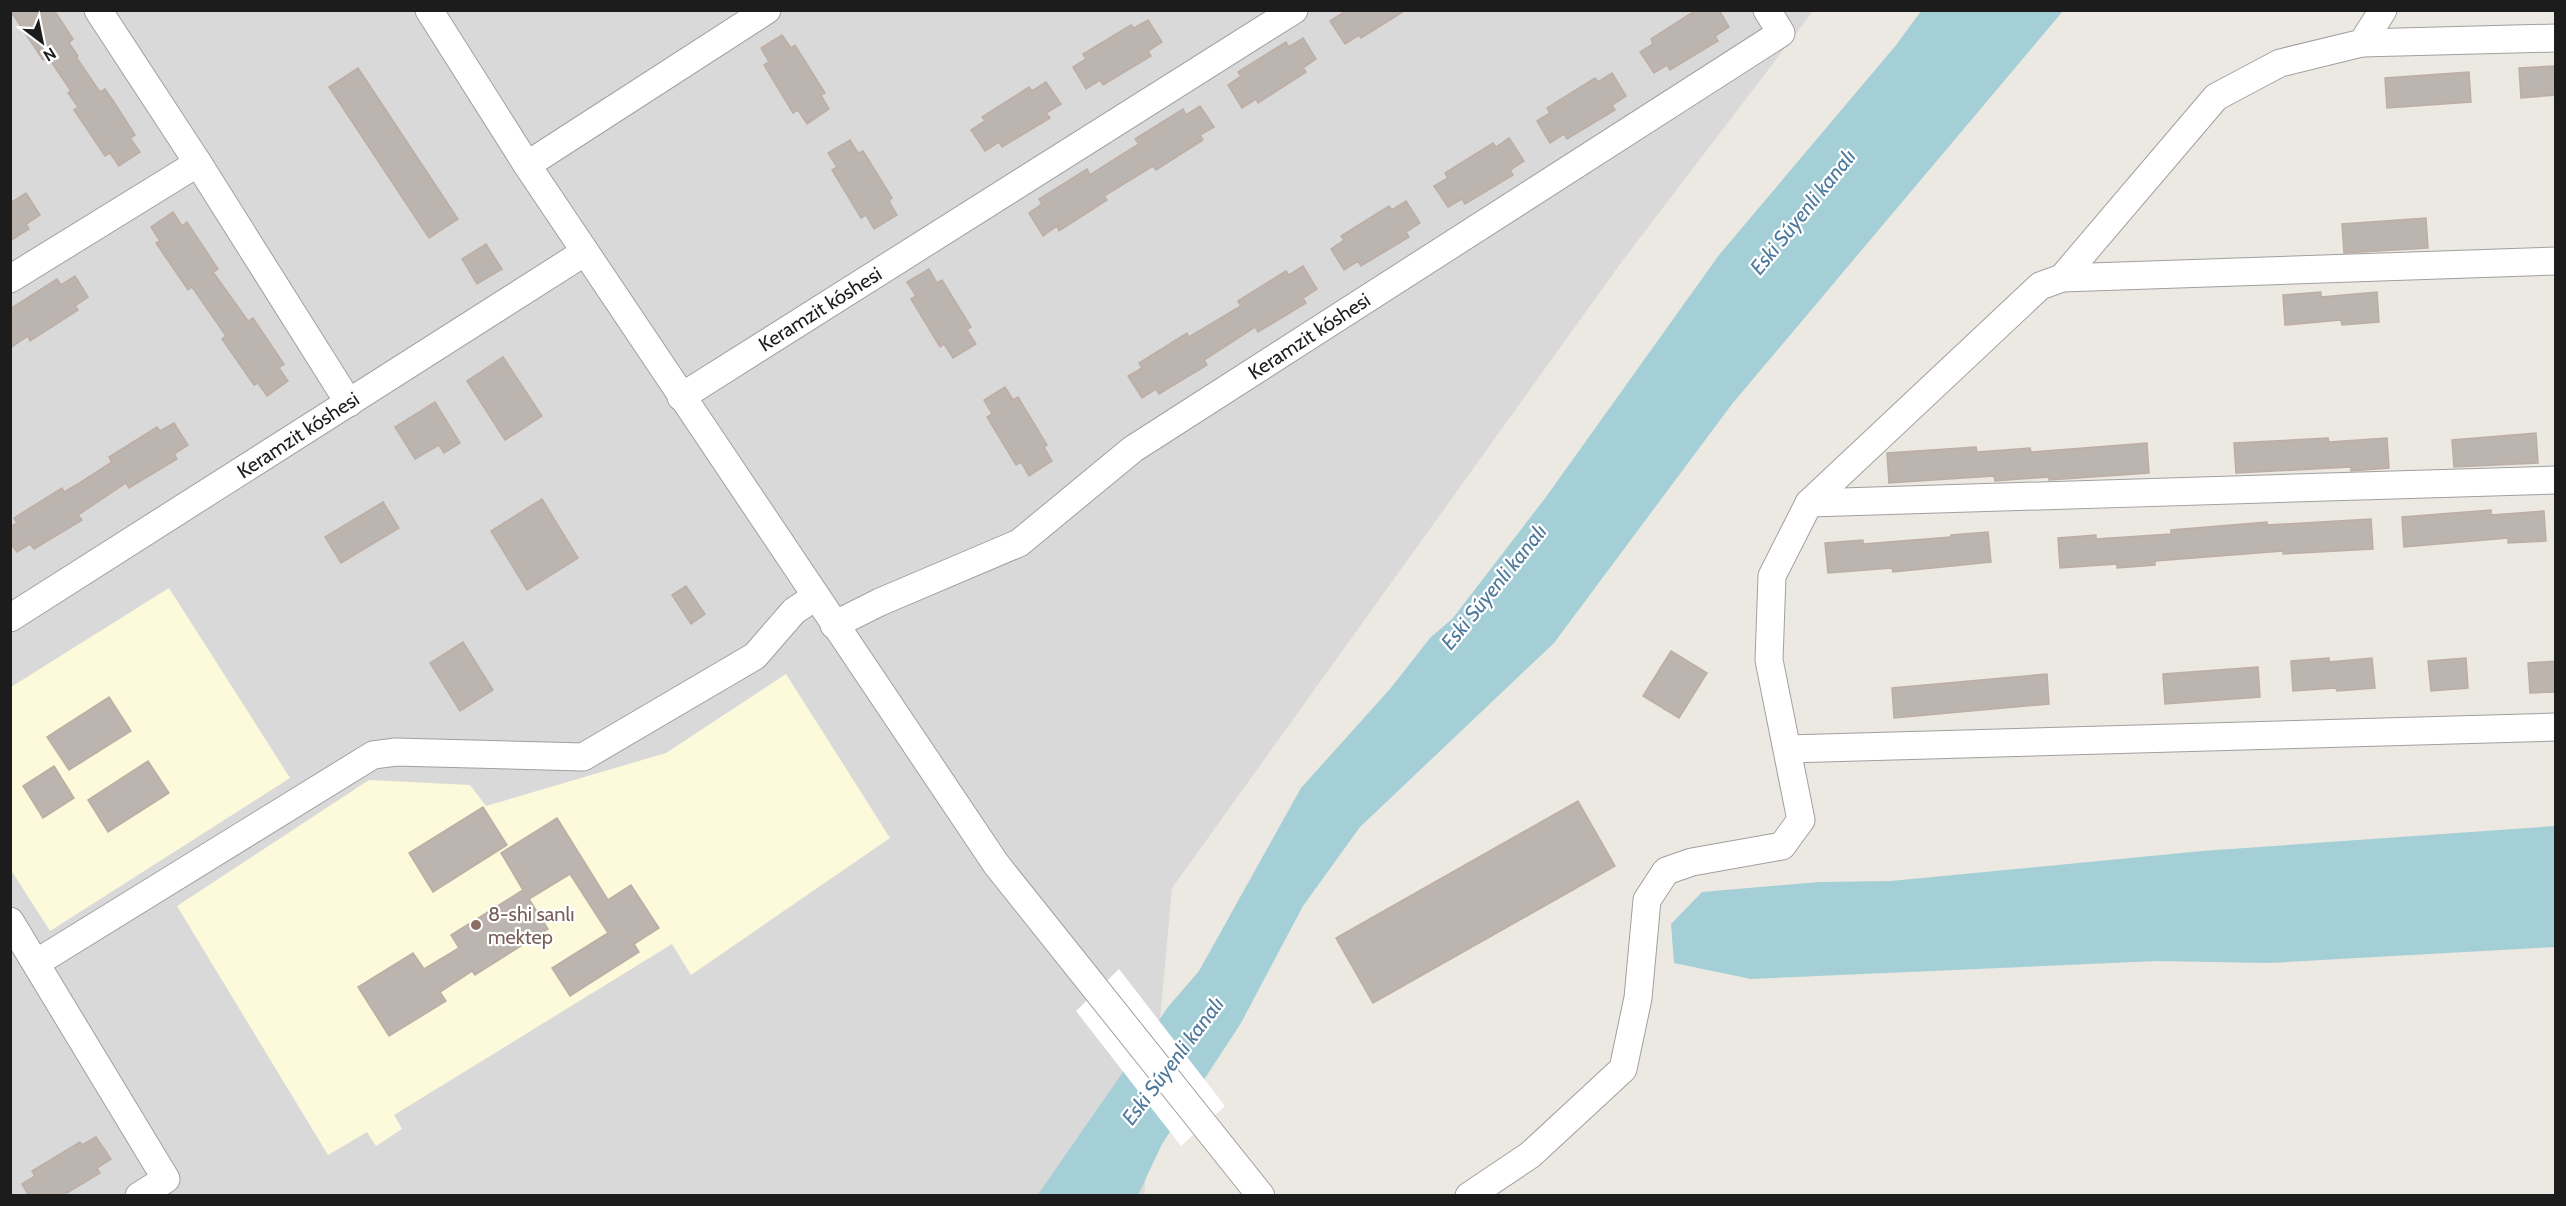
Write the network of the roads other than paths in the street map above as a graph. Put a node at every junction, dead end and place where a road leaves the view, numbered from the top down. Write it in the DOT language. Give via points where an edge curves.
graph roads {
  1 [pos="98,10"];
  2 [pos="429,10"];
  3 [pos="767,10"];
  4 [pos="1294,10"];
  5 [pos="2384,10"];
  6 [pos="1774,22"];
  7 [pos="2556,38"];
  8 [pos="2362,43"];
  9 [pos="198,162"];
  10 [pos="527,165"];
  11 [pos="585,252"];
  12 [pos="2556,261"];
  13 [pos="10,279"];
  14 [pos="2062,279"];
  15 [pos="681,397"];
  16 [pos="349,403"];
  17 [pos="2556,480"];
  18 [pos="1809,503"];
  19 [pos="815,597"];
  20 [pos="10,618"];
  21 [pos="834,625"];
  22 [pos="2556,727"];
  23 [pos="1788,749"];
  24 [pos="13,932"];
  25 [pos="36,963"];
  26 [pos="139,1196"];
  27 [pos="1261,1196"];
  28 [pos="1469,1196"];
  1 -- 9 [label="street"];
  2 -- 10 [label="street"];
  3 -- 10 [label="street"];
  4 -- 15 [label="street, Keramzit kóshesi"];
  5 -- 8 [label="street"];
  6 -- 21 [label="street, Keramzit kóshesi" via="1133,449 1019,543"];
  7 -- 8 [label="street"];
  8 -- 14 [label="street" via="2280,63 2216,97"];
  9 -- 13 [label="street"];
  9 -- 16 [label="street"];
  10 -- 11 [label="street"];
  11 -- 15 [label="street"];
  11 -- 16 [label="street, Keramzit kóshesi"];
  12 -- 14 [label="street"];
  14 -- 18 [label="street" via="2040,286"];
  15 -- 19 [label="street"];
  16 -- 20 [label="street, Keramzit kóshesi"];
  17 -- 18 [label="street"];
  18 -- 23 [label="street" via="1772,576 1769,660"];
  19 -- 21 [label="street"];
  19 -- 25 [label="street" via="794,611 755,656 583,757 396,752 374,755"];
  21 -- 27 [label="street" via="996,864"];
  22 -- 23 [label="street"];
  23 -- 28 [label="street" via="1801,820 1782,846 1692,862 1666,871 1647,900 1638,998 1623,1069 1530,1155"];
  24 -- 25 [label="street"];
  25 -- 26 [label="street" via="166,1179"];
}
